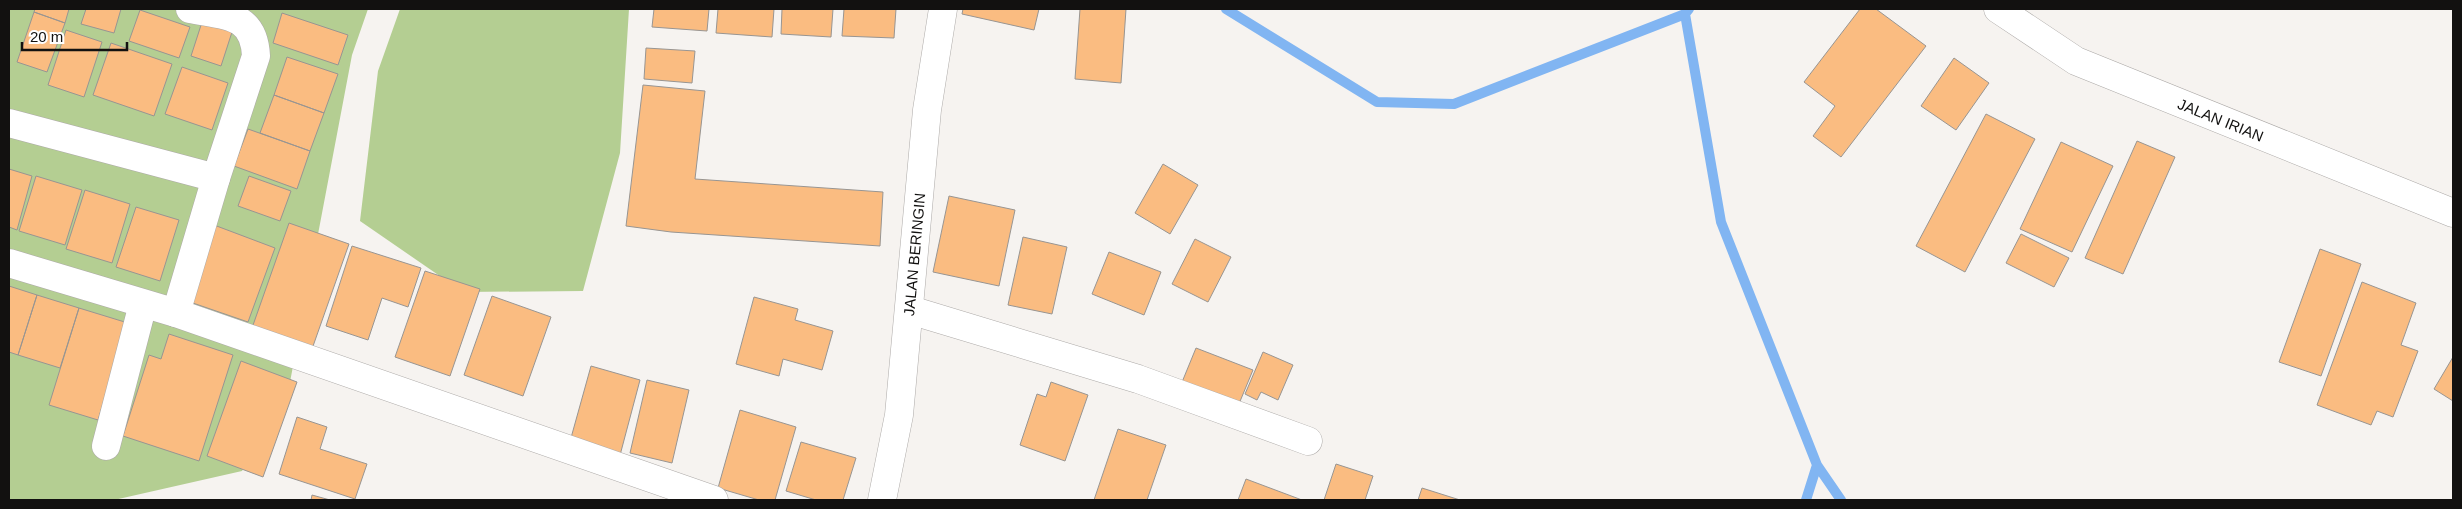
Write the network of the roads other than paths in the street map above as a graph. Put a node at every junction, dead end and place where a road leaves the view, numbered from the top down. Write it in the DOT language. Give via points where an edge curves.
graph roads {
  1 [pos="190,9"];
  2 [pos="942,9"];
  3 [pos="1998,9"];
  4 [pos="9,123"];
  5 [pos="216,178"];
  6 [pos="2453,212"];
  7 [pos="9,263"];
  8 [pos="143,304"];
  9 [pos="910,310"];
  10 [pos="176,313"];
  11 [pos="1308,441"];
  12 [pos="106,446"];
  13 [pos="714,500"];
  14 [pos="882,500"];
  1 -- 5 [label="street" via="244,23 252,31 255,42 256,56"];
  2 -- 9 [label="street, JALAN BERINGIN" via="927,110"];
  3 -- 6 [label="street, JALAN IRIAN" via="2076,61"];
  4 -- 5 [label="street"];
  5 -- 10 [label="street"];
  7 -- 8 [label="street"];
  8 -- 10 [label="street"];
  8 -- 12 [label="street"];
  9 -- 11 [label="street" via="1138,379"];
  9 -- 14 [label="street, JALAN BERINGIN" via="900,415"];
  10 -- 13 [label="street"];
}
